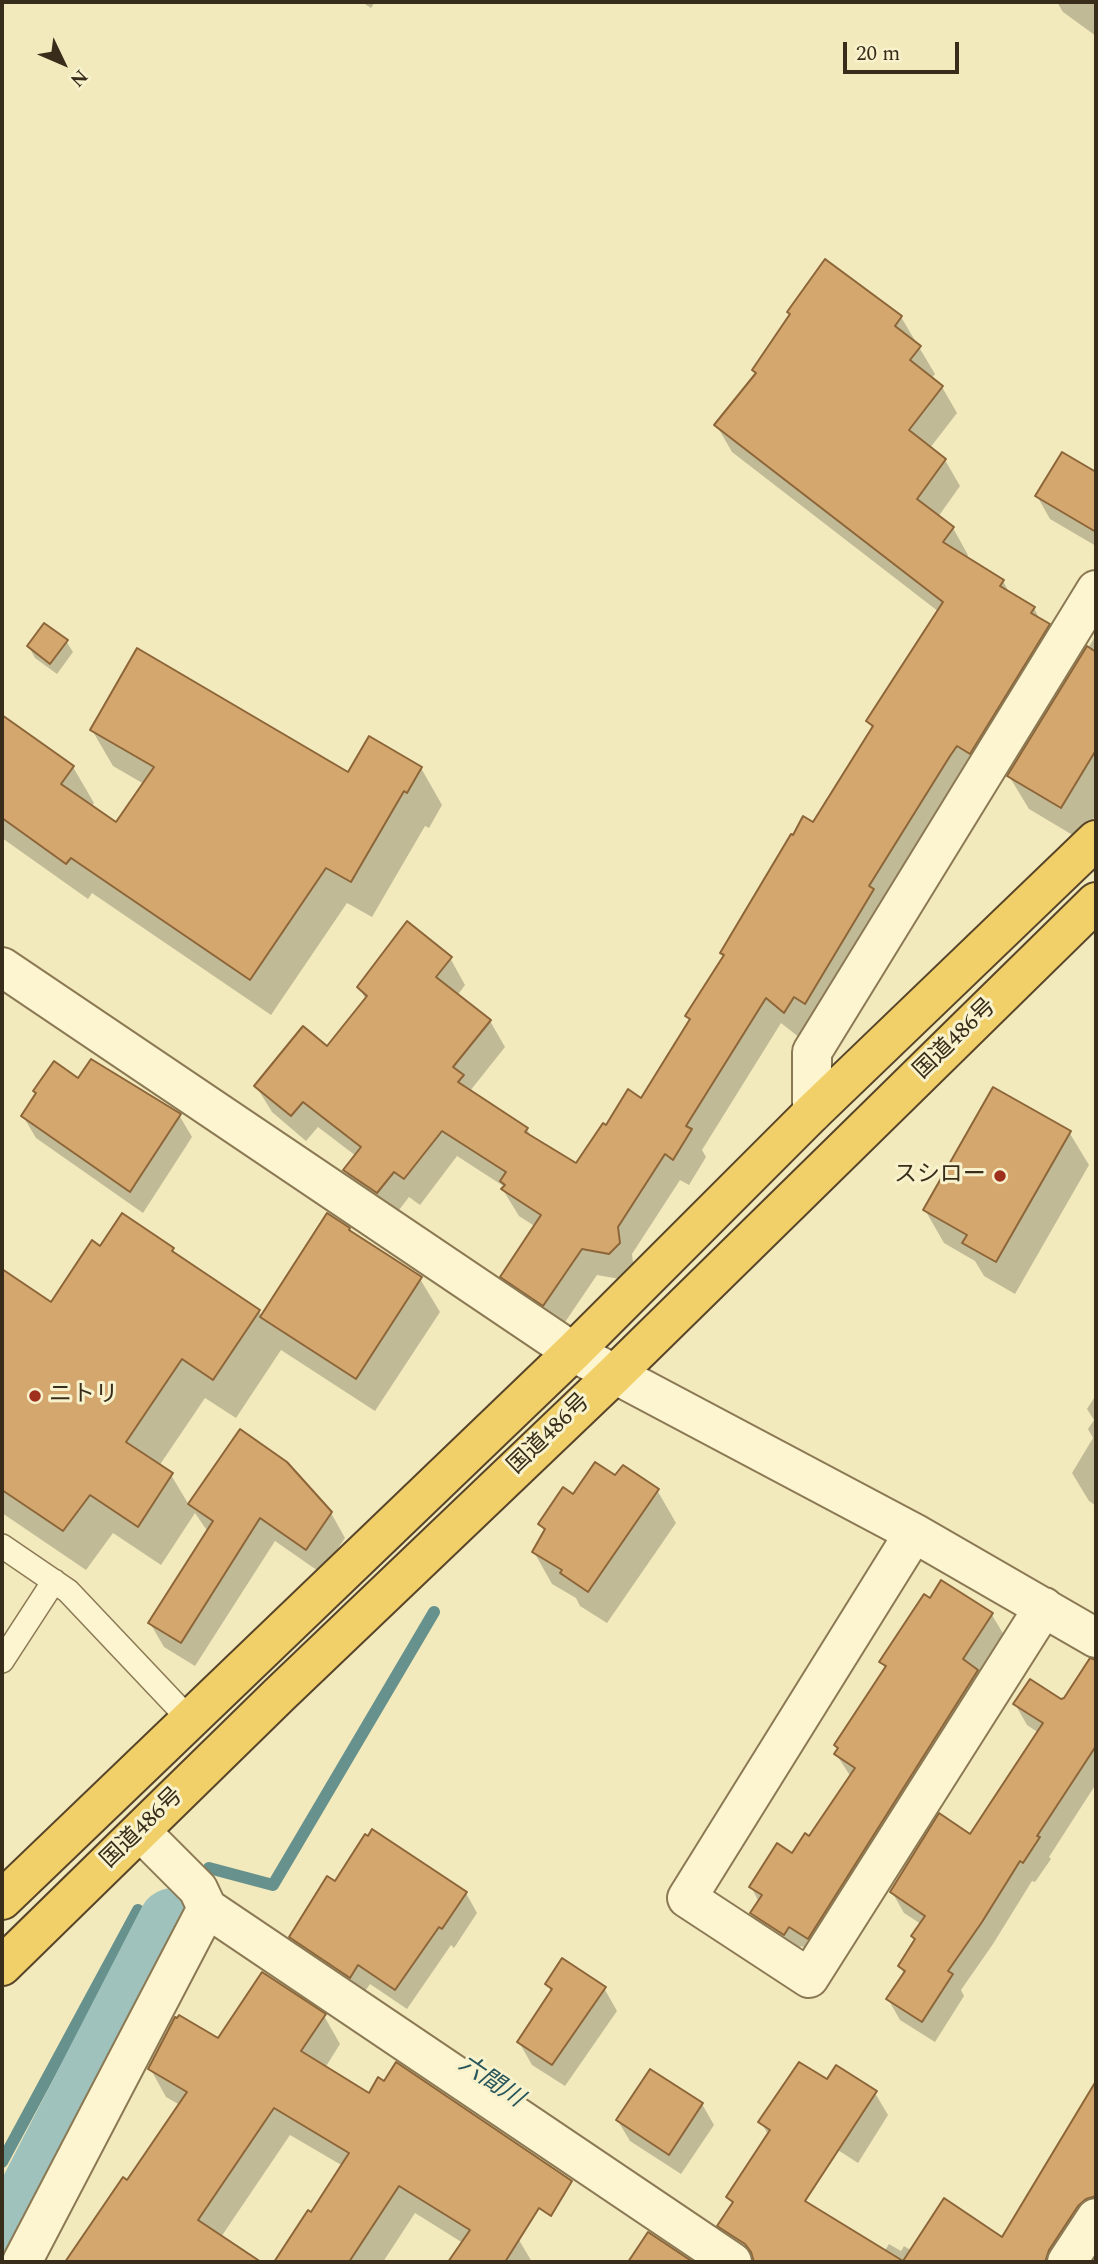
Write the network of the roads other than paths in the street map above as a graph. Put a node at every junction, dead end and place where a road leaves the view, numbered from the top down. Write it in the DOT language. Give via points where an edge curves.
graph roads {
  1 [pos="1096,590"];
  2 [pos="1092,850"];
  3 [pos="1096,902"];
  4 [pos="2,967"];
  5 [pos="812,1113"];
  6 [pos="573,1352"];
  7 [pos="614,1375"];
  8 [pos="914,1533"];
  9 [pos="2,1546"];
  10 [pos="54,1581"];
  11 [pos="1044,1607"];
  12 [pos="1096,1638"];
  13 [pos="2,1661"];
  14 [pos="190,1720"];
  15 [pos="141,1832"];
  16 [pos="2,1900"];
  17 [pos="207,1908"];
  18 [pos="2,1966"];
  19 [pos="1096,2218"];
  20 [pos="22,2262"];
  21 [pos="732,2262"];
  22 [pos="1067,2262"];
  1 -- 5 [label="street" via="812,1052"];
  2 -- 5 [label="highway, 国道486号"];
  3 -- 7 [label="highway, 国道486号"];
  4 -- 6 [label="street"];
  5 -- 6 [label="highway, 国道486号"];
  6 -- 7 [label="street"];
  6 -- 14 [label="highway, 国道486号"];
  7 -- 8 [label="street"];
  7 -- 15 [label="highway, 国道486号"];
  8 -- 11 [label="street"];
  8 -- 11 [label="street" via="687,1898 809,1978"];
  9 -- 10 [label="lane"];
  10 -- 13 [label="lane"];
  10 -- 14 [label="lane"];
  11 -- 12 [label="street"];
  14 -- 16 [label="highway, 国道486号"];
  15 -- 17 [label="street" via="198,1889"];
  15 -- 18 [label="highway, 国道486号"];
  17 -- 20 [label="street"];
  17 -- 21 [label="street"];
  19 -- 22 [label="street"];
}
